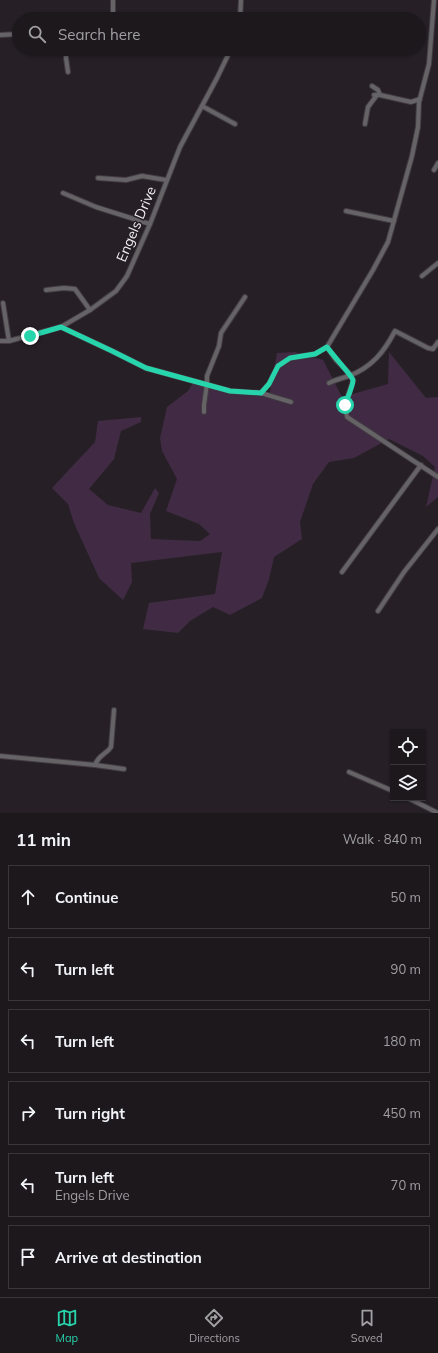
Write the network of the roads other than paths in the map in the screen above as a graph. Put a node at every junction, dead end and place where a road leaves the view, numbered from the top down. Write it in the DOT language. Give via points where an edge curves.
graph roads {
  1 [pos="113,0"];
  2 [pos="241,0"];
  3 [pos="434,0"];
  4 [pos="113,12"];
  5 [pos="240,12"];
  6 [pos="12,34"];
  7 [pos="0,35"];
  8 [pos="66,56"];
  9 [pos="227,56"];
  10 [pos="68,72"];
  11 [pos="372,86"];
  12 [pos="377,95"];
  13 [pos="420,99"];
  14 [pos="202,106"];
  15 [pos="235,124"];
  16 [pos="365,124"];
  17 [pos="438,163"];
  18 [pos="434,170"];
  19 [pos="98,178"];
  20 [pos="166,180"];
  21 [pos="63,193"];
  22 [pos="346,211"];
  23 [pos="394,221"];
  24 [pos="150,224"];
  25 [pos="438,263"];
  26 [pos="422,276"];
  27 [pos="46,290"];
  28 [pos="245,297"];
  29 [pos="3,303"];
  30 [pos="90,310"];
  31 [pos="61,327"];
  32 [pos="0,341"];
  33 [pos="9,341"];
  34 [pos="438,342"];
  35 [pos="327,347"];
  36 [pos="351,375"];
  37 [pos="329,383"];
  38 [pos="207,384"];
  39 [pos="261,393"];
  40 [pos="291,402"];
  41 [pos="204,412"];
  42 [pos="421,465"];
  43 [pos="438,477"];
  44 [pos="438,529"];
  45 [pos="342,572"];
  46 [pos="378,611"];
  47 [pos="114,710"];
  48 [pos="0,756"];
  49 [pos="95,765"];
  50 [pos="124,769"];
  51 [pos="349,772"];
  52 [pos="390,791"];
  53 [pos="415,801"];
  54 [pos="438,813"];
  1 -- 4 [label="street"];
  2 -- 5 [label="street"];
  3 -- 13 [label="street" via="429,64"];
  6 -- 7 [label="street"];
  8 -- 10 [label="street"];
  9 -- 14 [label="street, Engels Drive"];
  11 -- 12 [label="street" via="378,90"];
  12 -- 13 [label="street" via="411,102"];
  12 -- 16 [label="street" via="368,107"];
  13 -- 23 [label="street" via="415,142"];
  14 -- 15 [label="street"];
  14 -- 20 [label="street, Engels Drive"];
  17 -- 18 [label="street"];
  19 -- 20 [label="street" via="126,180 142,176"];
  20 -- 24 [label="street, Engels Drive"];
  21 -- 24 [label="street" via="96,207"];
  22 -- 23 [label="street"];
  23 -- 35 [label="street" via="382,254"];
  24 -- 30 [label="street, Engels Drive" via="126,276 116,291"];
  25 -- 26 [label="street"];
  27 -- 30 [label="street" via="75,289"];
  28 -- 38 [label="street" via="221,332 219,346 207,376"];
  29 -- 33 [label="street"];
  30 -- 31 [label="street, Engels Drive"];
  31 -- 33 [label="street, Engels Drive"];
  31 -- 38 [label="street" via="146,368"];
  32 -- 33 [label="street, Engels Drive"];
  34 -- 36 [label="street" via="433,349 428,348 395,331 386,348 372,363"];
  35 -- 36 [label="street"];
  35 -- 39 [label="street" via="315,354 290,358 278,366"];
  36 -- 37 [label="street"];
  36 -- 42 [label="street" via="353,381 345,405 347,417"];
  38 -- 39 [label="street" via="230,391"];
  38 -- 41 [label="street"];
  39 -- 40 [label="street"];
  42 -- 43 [label="street"];
  42 -- 45 [label="street"];
  44 -- 46 [label="street" via="404,572"];
  47 -- 49 [label="street" via="111,747 99,757"];
  48 -- 49 [label="street"];
  49 -- 50 [label="street"];
  51 -- 52 [label="street"];
  53 -- 54 [label="street"];
}
